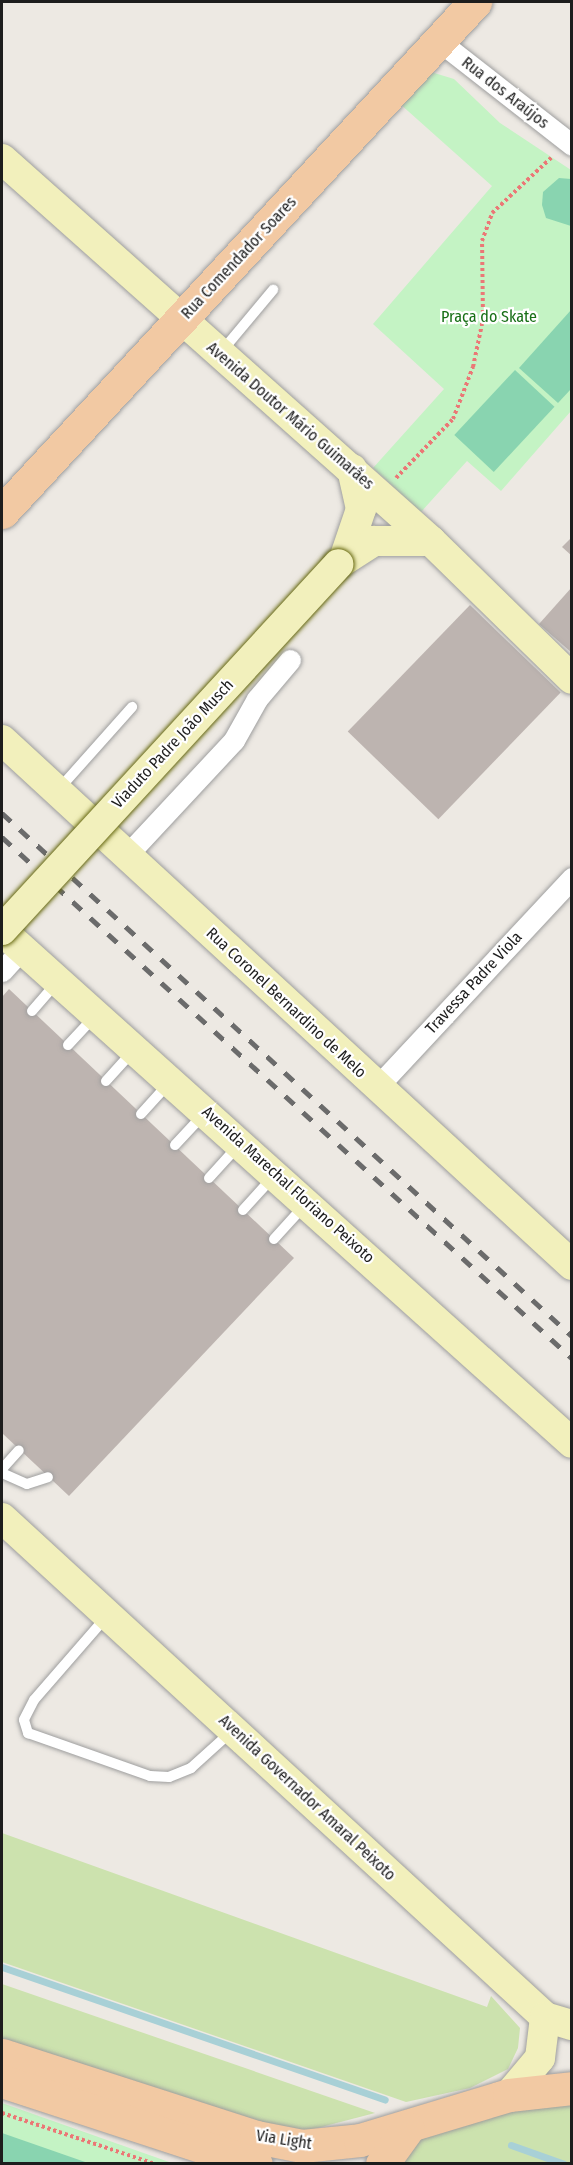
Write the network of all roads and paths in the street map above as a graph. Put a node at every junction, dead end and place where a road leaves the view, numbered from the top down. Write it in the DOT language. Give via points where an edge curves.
graph roads {
  1 [pos="475,2"];
  2 [pos="439,40"];
  3 [pos="570,144"];
  4 [pos="2,159"];
  5 [pos="273,290"];
  6 [pos="181,320"];
  7 [pos="220,353"];
  8 [pos="351,470"];
  9 [pos="380,495"];
  10 [pos="2,512"];
  11 [pos="431,541"];
  12 [pos="341,562"];
  13 [pos="290,660"];
  14 [pos="572,679"];
  15 [pos="132,707"];
  16 [pos="2,740"];
  17 [pos="57,791"];
  18 [pos="126,856"];
  19 [pos="572,878"];
  20 [pos="9,936"];
  21 [pos="2,971"];
  22 [pos="59,980"];
  23 [pos="32,1011"];
  24 [pos="96,1014"];
  25 [pos="68,1046"];
  26 [pos="135,1049"];
  27 [pos="106,1081"];
  28 [pos="171,1081"];
  29 [pos="376,1087"];
  30 [pos="206,1112"];
  31 [pos="141,1114"];
  32 [pos="240,1143"];
  33 [pos="175,1145"];
  34 [pos="275,1174"];
  35 [pos="209,1178"];
  36 [pos="307,1203"];
  37 [pos="243,1210"];
  38 [pos="274,1239"];
  39 [pos="572,1264"];
  40 [pos="572,1443"];
  41 [pos="20,1450"];
  42 [pos="2,1471"];
  43 [pos="48,1477"];
  44 [pos="2,1518"];
  45 [pos="108,1615"];
  46 [pos="234,1729"];
  47 [pos="558,2021"];
  48 [pos="2,2055"];
  49 [pos="2,2081"];
  50 [pos="572,2088"];
  51 [pos="509,2095"];
  52 [pos="2,2113"];
  53 [pos="408,2128"];
  54 [pos="155,2163"];
  55 [pos="256,2163"];
  56 [pos="382,2163"];
  1 -- 2 [label="main road, Rua Comendador Soares"];
  2 -- 3 [label="street, Rua dos Araújos"];
  2 -- 6 [label="main road, Rua Comendador Soares"];
  3 -- 9 [label="path" via="492,213 483,241 483,319 453,419"];
  4 -- 6 [label="main road, Avenida Doutor Mário Guimarães"];
  5 -- 7 [label="lane"];
  6 -- 7 [label="main road, Avenida Doutor Mário Guimarães"];
  6 -- 10 [label="main road, Rua Comendador Soares"];
  7 -- 8 [label="main road, Avenida Doutor Mário Guimarães"];
  8 -- 9 [label="main road, Avenida Doutor Mário Guimarães"];
  8 -- 12 [label="main road, Viaduto Padre João Musch" via="361,509"];
  9 -- 11 [label="main road, Avenida Doutor Mário Guimarães"];
  11 -- 12 [label="main road, Viaduto Padre João Musch" via="374,541"];
  11 -- 14 [label="main road, Avenida Doutor Mário Guimarães"];
  12 -- 20 [label="main road, Viaduto Padre João Musch, bridge"];
  13 -- 18 [label="street" via="257,699 234,740"];
  15 -- 17 [label="lane"];
  16 -- 17 [label="main road, Rua Coronel Bernardino de Melo"];
  17 -- 18 [label="main road, Rua Coronel Bernardino de Melo"];
  18 -- 29 [label="main road, Rua Coronel Bernardino de Melo"];
  19 -- 29 [label="street, Travessa Padre Viola"];
  20 -- 21 [label="street"];
  20 -- 22 [label="main road, Avenida Marechal Floriano Peixoto"];
  22 -- 23 [label="lane"];
  22 -- 24 [label="main road, Avenida Marechal Floriano Peixoto"];
  24 -- 25 [label="lane"];
  24 -- 26 [label="main road, Avenida Marechal Floriano Peixoto"];
  26 -- 27 [label="lane"];
  26 -- 28 [label="main road, Avenida Marechal Floriano Peixoto"];
  28 -- 30 [label="main road, Avenida Marechal Floriano Peixoto"];
  28 -- 31 [label="lane"];
  29 -- 39 [label="main road, Rua Coronel Bernardino de Melo"];
  30 -- 32 [label="main road, Avenida Marechal Floriano Peixoto"];
  30 -- 33 [label="lane"];
  32 -- 34 [label="main road, Avenida Marechal Floriano Peixoto"];
  32 -- 35 [label="lane"];
  34 -- 36 [label="main road, Avenida Marechal Floriano Peixoto"];
  34 -- 37 [label="lane"];
  36 -- 38 [label="lane"];
  36 -- 40 [label="main road, Avenida Marechal Floriano Peixoto"];
  41 -- 42 [label="lane"];
  42 -- 43 [label="lane" via="27,1485"];
  44 -- 45 [label="main road, Avenida Governador Amaral Peixoto"];
  45 -- 46 [label="main road, Avenida Governador Amaral Peixoto"];
  45 -- 46 [label="lane" via="34,1700 24,1720 28,1733 150,1776 169,1777 191,1768"];
  46 -- 47 [label="main road, Avenida Governador Amaral Peixoto"];
  47 -- 51 [label="main road, Avenida Governador Amaral Peixoto" via="540,2058"];
  48 -- 53 [label="main road, Via Light" via="273,2141 328,2145"];
  49 -- 55 [label="main road, Via Light"];
  50 -- 51 [label="main road, Via Light"];
  51 -- 53 [label="main road, Via Light"];
  52 -- 54 [label="path"];
  53 -- 56 [label="main road"];
}
